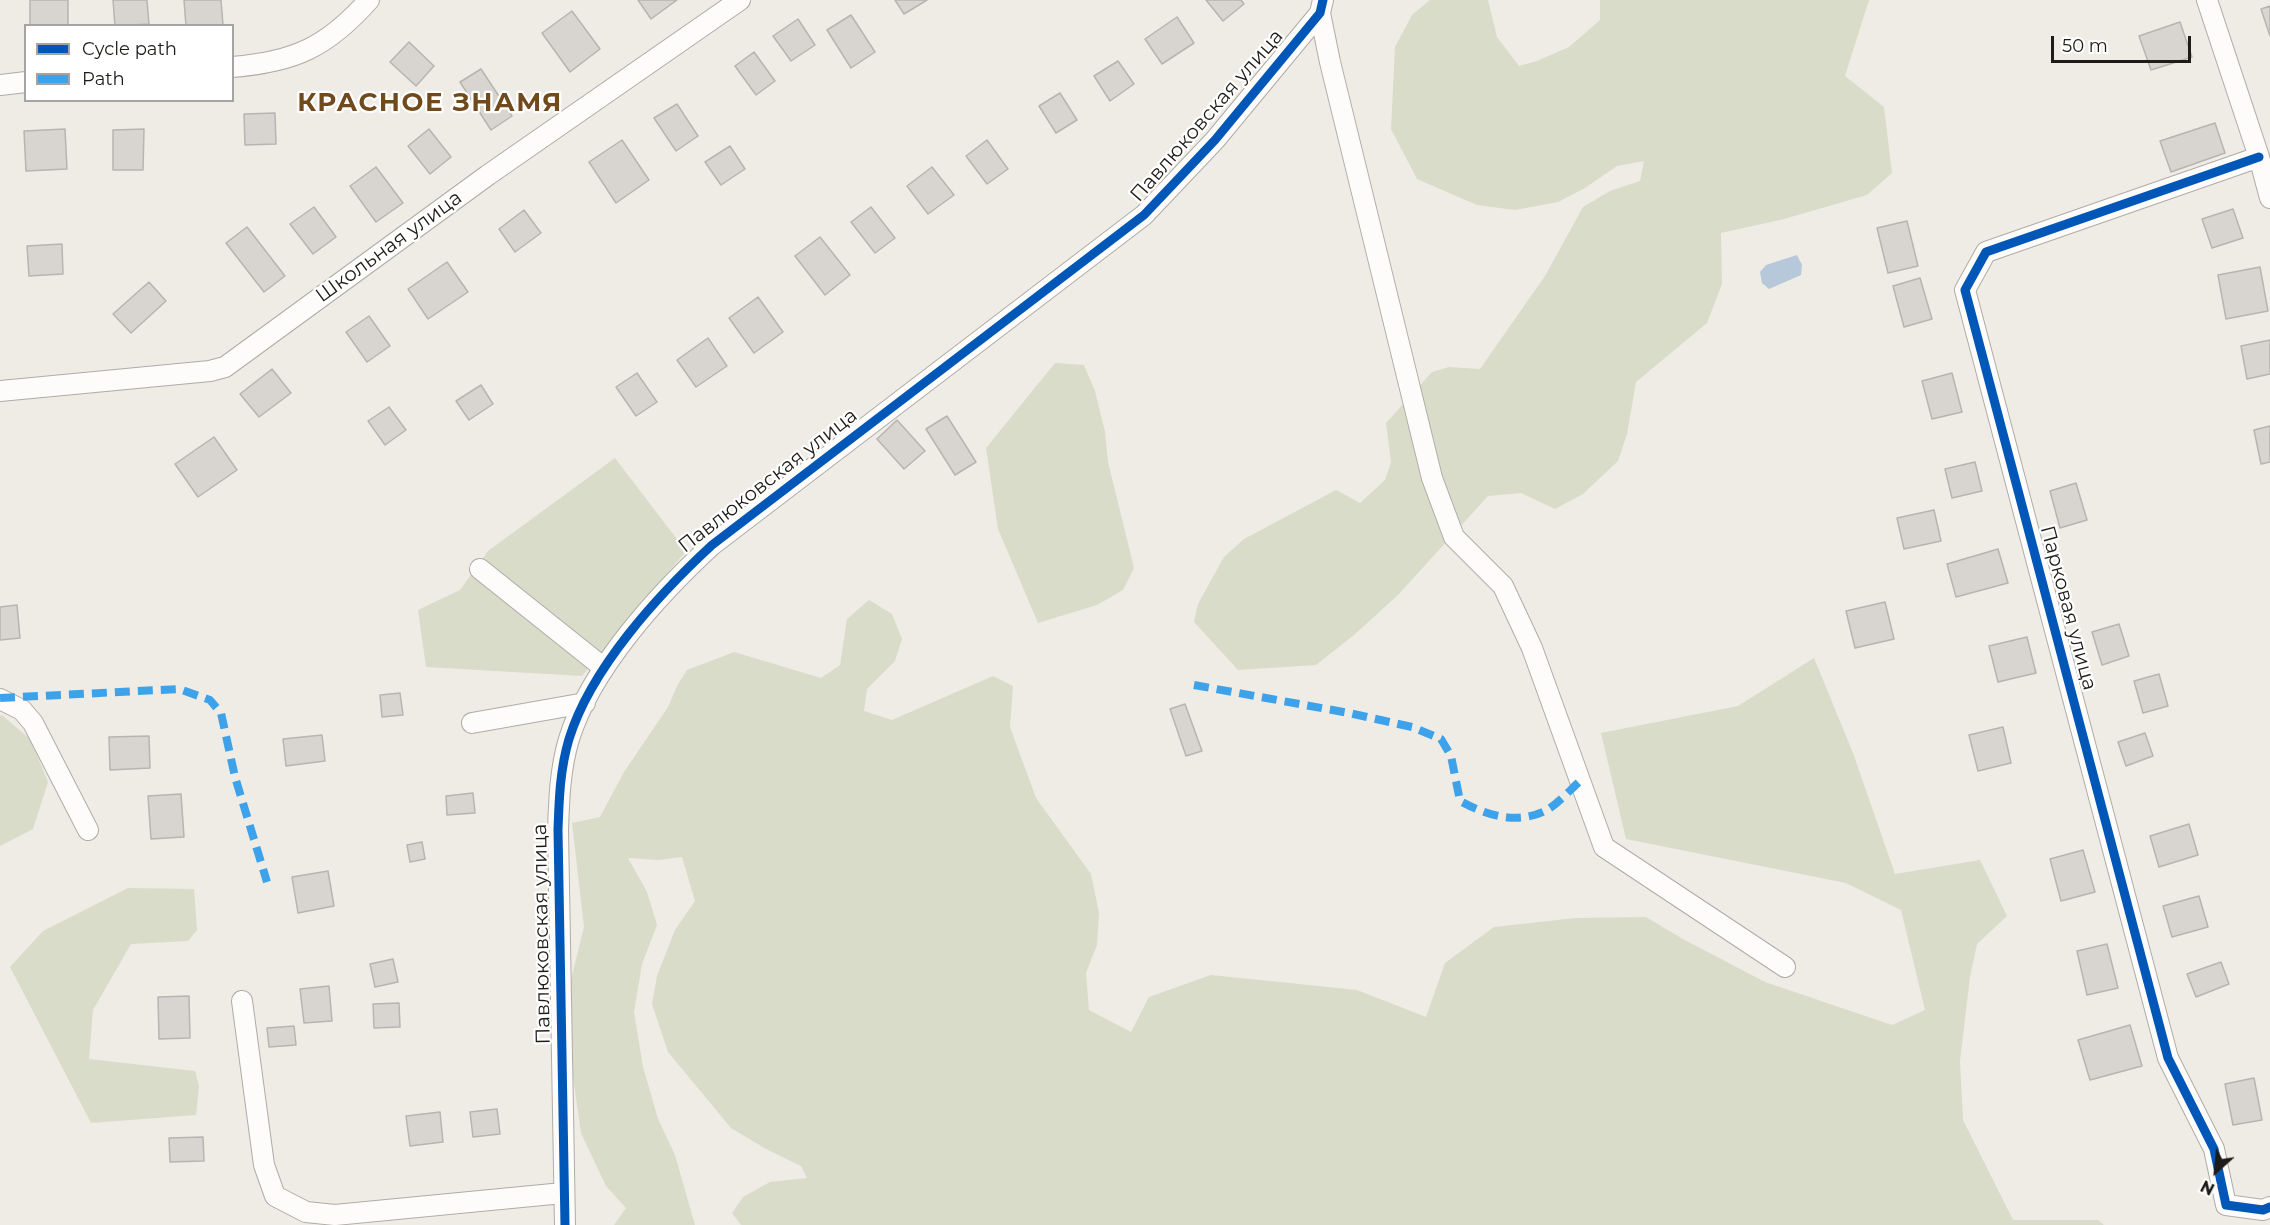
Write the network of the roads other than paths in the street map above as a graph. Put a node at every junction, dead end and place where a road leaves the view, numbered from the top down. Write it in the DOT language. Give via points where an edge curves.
graph roads {
  1 [pos="369,0"];
  2 [pos="740,0"];
  3 [pos="2207,0"];
  4 [pos="1322,7"];
  5 [pos="234,67"];
  6 [pos="24,82"];
  7 [pos="0,85"];
  8 [pos="2259,157"];
  9 [pos="2270,198"];
  10 [pos="0,391"];
  11 [pos="480,569"];
  12 [pos="604,668"];
  13 [pos="0,699"];
  14 [pos="585,703"];
  15 [pos="472,723"];
  16 [pos="88,830"];
  17 [pos="1785,968"];
  18 [pos="242,1001"];
  19 [pos="563,1193"];
  20 [pos="2270,1207"];
  21 [pos="565,1225"];
  1 -- 5 [label="street" via="327,39 297,56"];
  2 -- 10 [label="street, Школьная улица" via="488,175 225,367"];
  3 -- 8 [label="street"];
  4 -- 12 [label="street, Павлюковская улица" via="1215,140 1144,215 712,545 651,608"];
  4 -- 17 [label="street" via="1330,62 1432,478 1454,537 1503,586 1532,648 1604,847"];
  6 -- 7 [label="street"];
  8 -- 9 [label="street"];
  8 -- 20 [label="street, Парковая улица" via="1986,252 1965,290 2168,1058 2214,1149 2226,1205 2262,1210"];
  11 -- 12 [label="street"];
  12 -- 14 [label="street, Павлюковская улица"];
  13 -- 16 [label="street" via="22,710 33,723"];
  14 -- 15 [label="street"];
  14 -- 19 [label="street, Павлюковская улица" via="569,739 558,830"];
  18 -- 19 [label="street" via="264,1164 275,1196 284,1202 306,1212 336,1215"];
  19 -- 21 [label="street, Павлюковская улица"];
}
